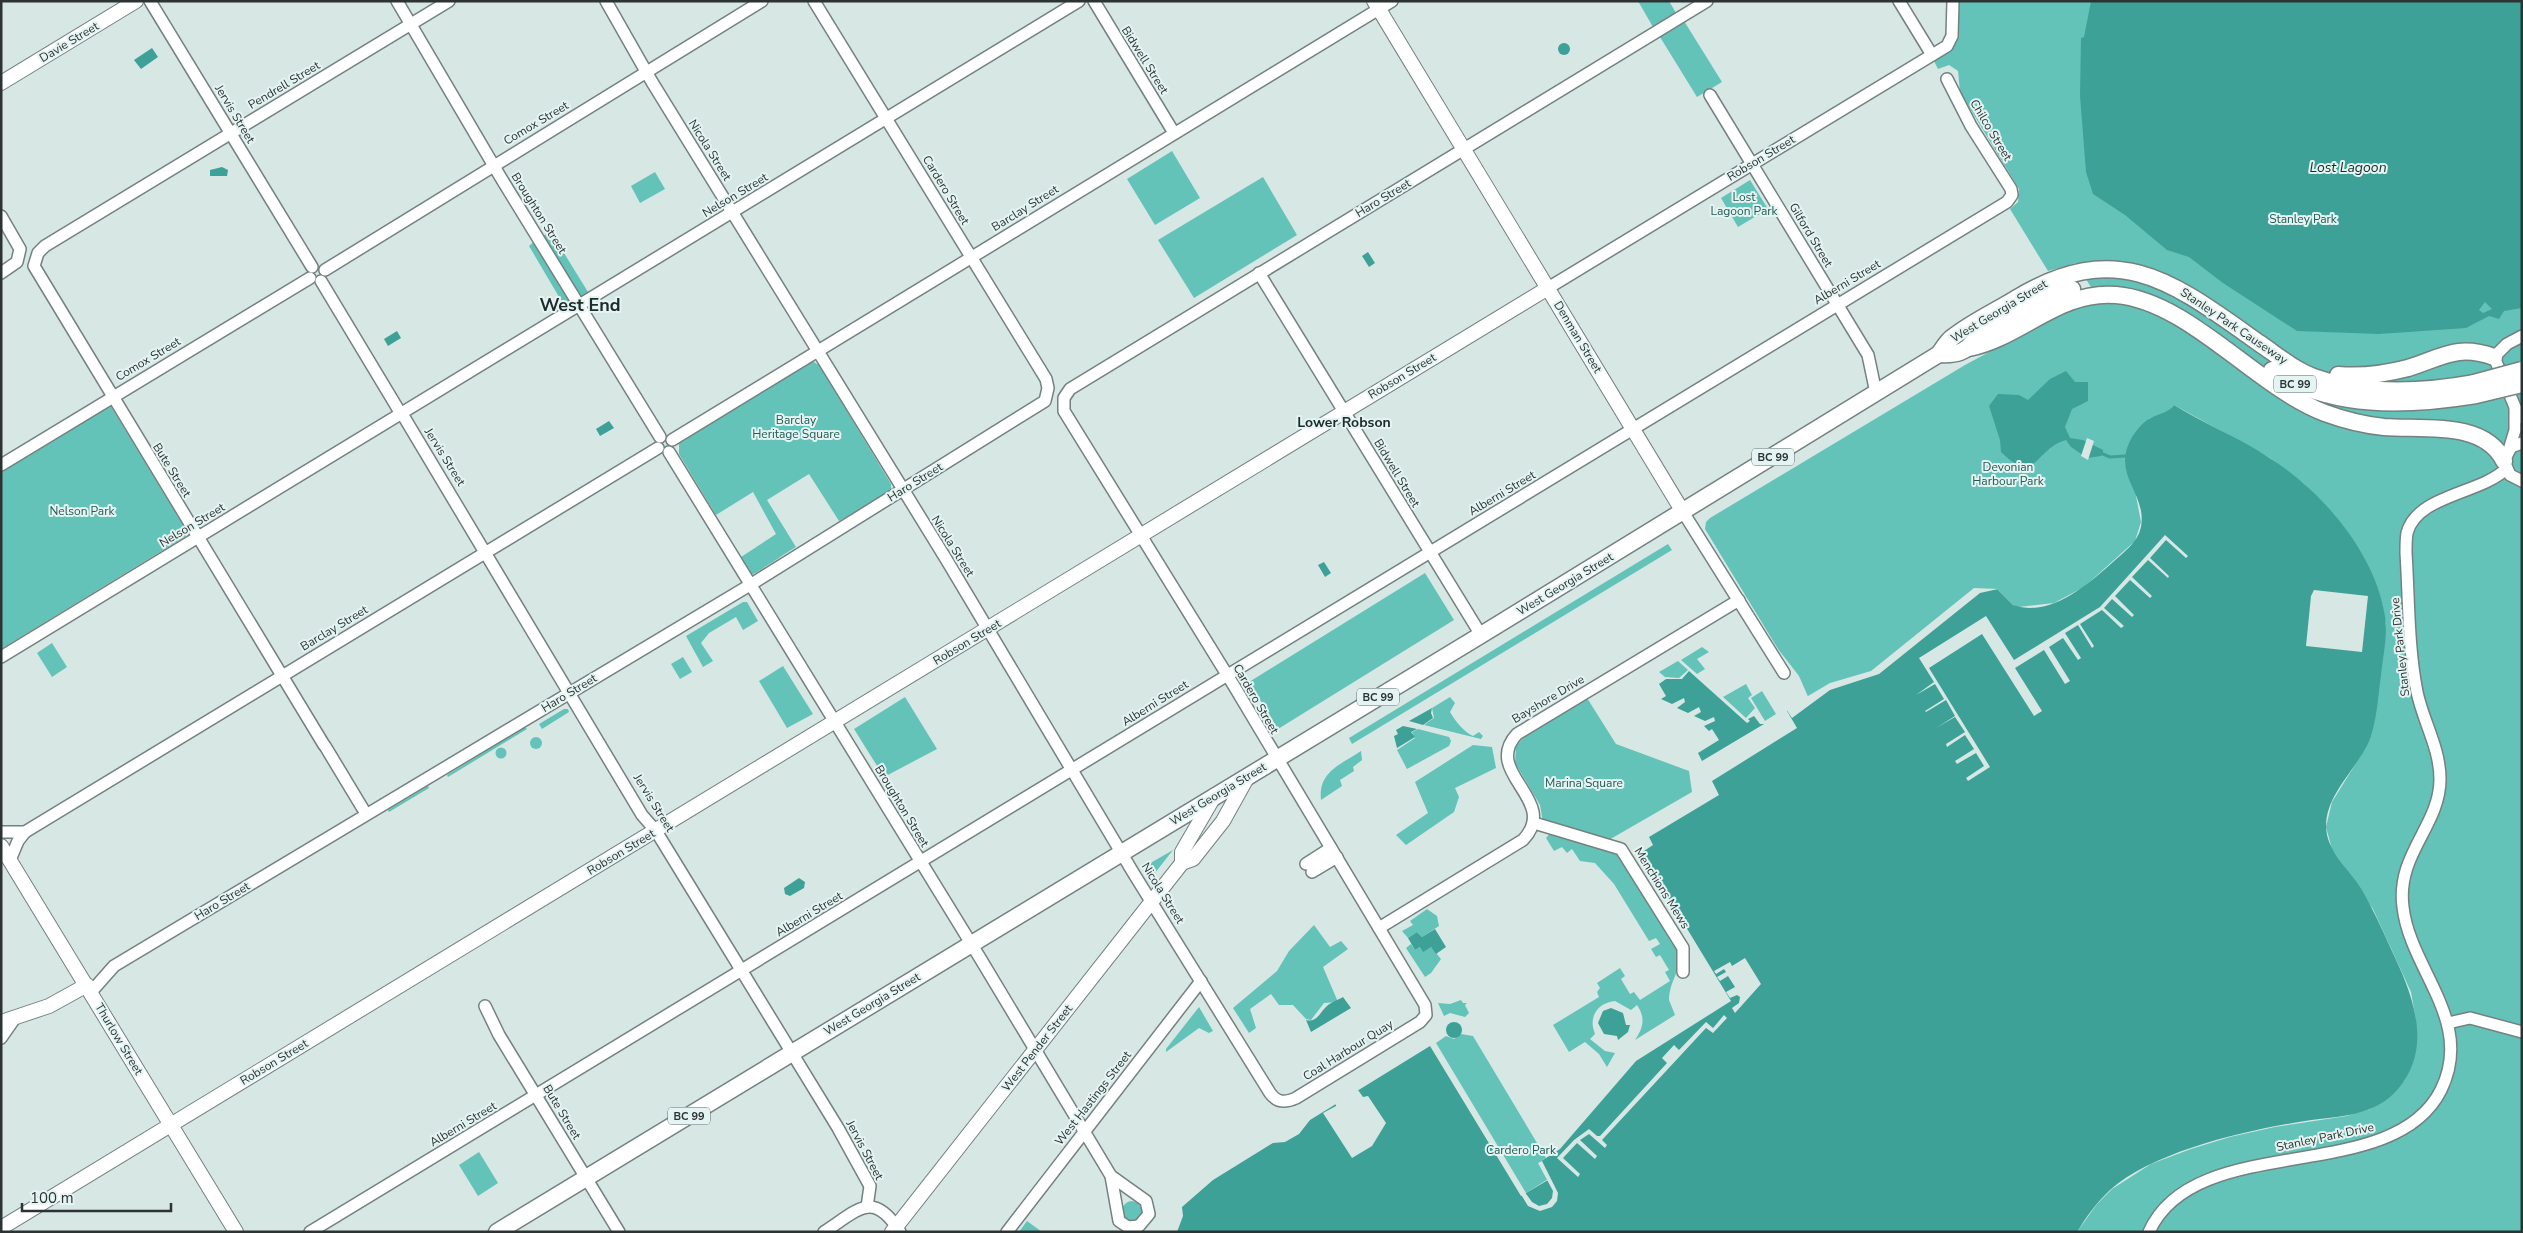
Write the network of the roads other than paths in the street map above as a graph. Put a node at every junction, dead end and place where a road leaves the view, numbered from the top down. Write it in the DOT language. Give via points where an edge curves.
graph roads {
  1 [pos="136,1"];
  2 [pos="150,1"];
  3 [pos="397,1"];
  4 [pos="449,1"];
  5 [pos="606,1"];
  6 [pos="762,1"];
  7 [pos="814,1"];
  8 [pos="1079,1"];
  9 [pos="1094,1"];
  10 [pos="1392,1"];
  11 [pos="1707,1"];
  12 [pos="1899,1"];
  13 [pos="1953,1"];
  14 [pos="1376,5"];
  15 [pos="411,24"];
  16 [pos="1932,55"];
  17 [pos="646,72"];
  18 [pos="1947,79"];
  19 [pos="1,83"];
  20 [pos="1710,95"];
  21 [pos="887,118"];
  22 [pos="1174,133"];
  23 [pos="231,134"];
  24 [pos="1463,148"];
  25 [pos="1752,164"];
  26 [pos="494,165"];
  27 [pos="2012,195"];
  28 [pos="732,212"];
  29 [pos="1,216"];
  30 [pos="970,258"];
  31 [pos="35,259"];
  32 [pos="1,273"];
  33 [pos="1259,273"];
  34 [pos="2072,273"];
  35 [pos="314,275"];
  36 [pos="1548,288"];
  37 [pos="2091,290"];
  38 [pos="2058,293"];
  39 [pos="1838,304"];
  40 [pos="580,305"];
  41 [pos="2522,336"];
  42 [pos="1969,348"];
  43 [pos="817,350"];
  44 [pos="1939,354"];
  45 [pos="2278,356"];
  46 [pos="2494,357"];
  47 [pos="2522,370"];
  48 [pos="2522,384"];
  49 [pos="2475,389"];
  50 [pos="1876,393"];
  51 [pos="1048,394"];
  52 [pos="112,397"];
  53 [pos="1064,398"];
  54 [pos="2515,407"];
  55 [pos="1344,412"];
  56 [pos="401,413"];
  57 [pos="2522,418"];
  58 [pos="1634,428"];
  59 [pos="2522,443"];
  60 [pos="662,446"];
  61 [pos="2506,460"];
  62 [pos="1,465"];
  63 [pos="2522,481"];
  64 [pos="902,490"];
  65 [pos="1683,512"];
  66 [pos="1141,536"];
  67 [pos="198,538"];
  68 [pos="486,552"];
  69 [pos="1429,552"];
  70 [pos="750,585"];
  71 [pos="1739,600"];
  72 [pos="988,629"];
  73 [pos="1481,635"];
  74 [pos="1,657"];
  75 [pos="1784,672"];
  76 [pos="1226,675"];
  77 [pos="282,676"];
  78 [pos="569,692"];
  79 [pos="835,723"];
  80 [pos="1276,759"];
  81 [pos="1072,770"];
  82 [pos="1248,776"];
  83 [pos="1215,795"];
  84 [pos="363,809"];
  85 [pos="1534,823"];
  86 [pos="656,831"];
  87 [pos="1,832"];
  88 [pos="25,832"];
  89 [pos="1,846"];
  90 [pos="1121,852"];
  91 [pos="1334,852"];
  92 [pos="10,860"];
  93 [pos="920,862"];
  94 [pos="1182,864"];
  95 [pos="1309,868"];
  96 [pos="1152,901"];
  97 [pos="1379,928"];
  98 [pos="971,943"];
  99 [pos="742,970"];
  100 [pos="1684,972"];
  101 [pos="1201,981"];
  102 [pos="89,988"];
  103 [pos="485,1006"];
  104 [pos="1426,1014"];
  105 [pos="8,1020"];
  106 [pos="2448,1023"];
  107 [pos="2522,1032"];
  108 [pos="1,1038"];
  109 [pos="1034,1051"];
  110 [pos="791,1053"];
  111 [pos="536,1096"];
  112 [pos="1281,1102"];
  113 [pos="171,1125"];
  114 [pos="1084,1132"];
  115 [pos="1110,1176"];
  116 [pos="586,1178"];
  117 [pos="1142,1197"];
  118 [pos="867,1207"];
  119 [pos="1115,1212"];
  120 [pos="1,1228"];
  121 [pos="896,1230"];
  122 [pos="236,1232"];
  123 [pos="310,1232"];
  124 [pos="497,1232"];
  125 [pos="620,1232"];
  126 [pos="824,1232"];
  127 [pos="1007,1232"];
  128 [pos="2149,1232"];
  1 -- 19 [label="main road, Davie Street"];
  2 -- 23 [label="street, Jervis Street"];
  3 -- 15 [label="street, Broughton Street"];
  4 -- 15 [label="street, Pendrell Street"];
  5 -- 17 [label="street, Nicola Street"];
  6 -- 17 [label="street, Comox Street"];
  7 -- 21 [label="street, Cardero Street"];
  8 -- 21 [label="street, Nelson Street"];
  9 -- 22 [label="street, Bidwell Street"];
  10 -- 14 [label="street, Barclay Street"];
  11 -- 24 [label="street, Haro Street"];
  12 -- 16 [label="street"];
  13 -- 16 [label="street, Robson Street" via="1951,41"];
  14 -- 22 [label="street, Barclay Street"];
  14 -- 24 [label="main road, Denman Street"];
  15 -- 23 [label="street, Pendrell Street"];
  15 -- 26 [label="street, Broughton Street"];
  16 -- 25 [label="street, Robson Street"];
  17 -- 26 [label="street, Comox Street"];
  17 -- 28 [label="street, Nicola Street"];
  18 -- 27 [label="street, Chilco Street"];
  20 -- 25 [label="street, Gilford Street"];
  21 -- 28 [label="street, Nelson Street"];
  21 -- 30 [label="street, Cardero Street"];
  22 -- 30 [label="street, Barclay Street"];
  23 -- 31 [label="street, Pendrell Street" via="45,246"];
  23 -- 35 [label="street, Jervis Street"];
  24 -- 33 [label="street, Haro Street"];
  24 -- 36 [label="main road, Denman Street"];
  25 -- 36 [label="street, Robson Street"];
  25 -- 39 [label="street, Gilford Street"];
  26 -- 35 [label="street, Comox Street" via="325,270 319,265"];
  26 -- 40 [label="street, Broughton Street"];
  27 -- 39 [label="street, Alberni Street" via="2007,202"];
  28 -- 40 [label="street, Nelson Street"];
  28 -- 43 [label="street, Nicola Street"];
  29 -- 32 [label="street" via="19,245 20,256 14,265"];
  30 -- 43 [label="street, Barclay Street"];
  30 -- 51 [label="street, Cardero Street" via="1046,379"];
  31 -- 52 [label="street, Bute Street" via="36,273"];
  33 -- 53 [label="street, Haro Street" via="1070,389"];
  33 -- 55 [label="street, Bidwell Street"];
  34 -- 44 [label="highway, West Georgia Street / BC 99" via="2034,288 1951,338"];
  34 -- 45 [label="highway, Stanley Park Causeway / BC 99" via="2112,269 2144,274 2186,292"];
  35 -- 52 [label="street, Comox Street"];
  35 -- 56 [label="street, Jervis Street"];
  36 -- 55 [label="main road, Robson Street"];
  36 -- 58 [label="main road, Denman Street"];
  37 -- 38 [label="highway, Stanley Park Causeway / BC 99"];
  37 -- 42 [label="highway" via="1986,345"];
  37 -- 49 [label="highway, Stanley Park Causeway / BC 99" via="2116,285 2151,293 2183,309 2282,377 2318,393 2350,400 2436,401"];
  37 -- 61 [label="highway" via="2126,296 2160,307 2289,395 2314,408 2361,423 2473,435 2494,445"];
  38 -- 42 [label="highway, West Georgia Street / BC 99" via="1976,338"];
  39 -- 50 [label="street, Gilford Street" via="1868,354"];
  39 -- 58 [label="street, Alberni Street"];
  40 -- 56 [label="street, Nelson Street"];
  40 -- 60 [label="street, Broughton Street"];
  41 -- 46 [label="street" via="2507,344"];
  42 -- 44 [label="highway, West Georgia Street / BC 99" via="1957,355"];
  43 -- 60 [label="street, Barclay Street" via="672,440 674,445"];
  43 -- 64 [label="street, Nicola Street"];
  44 -- 50 [label="highway, West Georgia Street / BC 99"];
  45 -- 46 [label="highway" via="2327,373 2350,376 2400,370 2459,351 2480,352"];
  45 -- 49 [label="highway, Stanley Park Causeway / BC 99" via="2310,376 2349,386 2408,390"];
  46 -- 54 [label="street"];
  47 -- 49 [label="highway, Stanley Park Causeway / BC 99, bridge"];
  48 -- 49 [label="highway, Stanley Park Causeway / BC 99, bridge"];
  50 -- 65 [label="highway, West Georgia Street / BC 99"];
  51 -- 64 [label="street, Haro Street" via="1038,407"];
  52 -- 62 [label="street, Comox Street"];
  52 -- 67 [label="street, Bute Street"];
  53 -- 66 [label="street, Cardero Street" via="1064,411"];
  54 -- 57 [label="street"];
  54 -- 61 [label="street" via="2516,430"];
  55 -- 66 [label="main road, Robson Street"];
  55 -- 69 [label="street, Bidwell Street"];
  56 -- 67 [label="street, Nelson Street"];
  56 -- 68 [label="street, Jervis Street"];
  58 -- 65 [label="main road, Denman Street"];
  58 -- 69 [label="street, Alberni Street"];
  59 -- 61 [label="street, Stanley Park Drive"];
  60 -- 68 [label="street, Barclay Street"];
  60 -- 70 [label="street, Broughton Street"];
  61 -- 63 [label="street" via="2513,478"];
  61 -- 106 [label="street, Stanley Park Drive" via="2487,483 2425,508 2412,522 2407,534 2414,673 2420,705 2436,750 2440,780 2434,807 2404,872 2403,907 2411,938"];
  64 -- 70 [label="street, Haro Street"];
  64 -- 72 [label="street, Nicola Street"];
  65 -- 71 [label="street, Denman Street"];
  65 -- 73 [label="highway, West Georgia Street / BC 99"];
  66 -- 72 [label="main road, Robson Street"];
  66 -- 76 [label="street, Cardero Street"];
  67 -- 74 [label="street, Nelson Street"];
  67 -- 77 [label="street, Bute Street"];
  68 -- 77 [label="street, Barclay Street"];
  68 -- 78 [label="street, Jervis Street"];
  69 -- 73 [label="street, Bidwell Street"];
  69 -- 76 [label="street, Alberni Street"];
  70 -- 78 [label="street, Haro Street"];
  70 -- 79 [label="street, Broughton Street"];
  71 -- 75 [label="street, Denman Street"];
  71 -- 85 [label="street, Bayshore Drive" via="1516,734 1508,745 1506,760 1534,811"];
  72 -- 79 [label="main road, Robson Street"];
  72 -- 81 [label="street, Nicola Street"];
  73 -- 80 [label="highway, West Georgia Street / BC 99"];
  76 -- 80 [label="street, Cardero Street"];
  76 -- 81 [label="street, Alberni Street"];
  77 -- 84 [label="street, Bute Street"];
  77 -- 88 [label="street, Barclay Street"];
  78 -- 86 [label="street, Jervis Street" via="646,820"];
  78 -- 102 [label="street, Haro Street" via="114,966"];
  79 -- 86 [label="main road, Robson Street"];
  79 -- 93 [label="street, Broughton Street"];
  80 -- 82 [label="highway, West Georgia Street / BC 99"];
  80 -- 91 [label="street, Cardero Street"];
  81 -- 90 [label="street, Nicola Street"];
  81 -- 93 [label="street, Alberni Street"];
  82 -- 83 [label="highway, West Georgia Street / BC 99"];
  82 -- 94 [label="main road, West Pender Street" via="1223,821 1193,859"];
  83 -- 90 [label="highway, West Georgia Street / BC 99"];
  83 -- 94 [label="main road, West Pender Street" via="1182,852"];
  85 -- 97 [label="street" via="1523,840"];
  85 -- 100 [label="street, Menchions Mews" via="1621,849 1683,948"];
  86 -- 99 [label="street, Jervis Street"];
  86 -- 113 [label="main road, Robson Street"];
  87 -- 88 [label="street"];
  88 -- 92 [label="street, Barclay Street"];
  89 -- 92 [label="main road, Thurlow Street"];
  90 -- 96 [label="street, Nicola Street"];
  90 -- 98 [label="highway, West Georgia Street / BC 99"];
  91 -- 95 [label="street"];
  91 -- 97 [label="street, Cardero Street"];
  92 -- 102 [label="main road, Thurlow Street"];
  93 -- 98 [label="street, Broughton Street"];
  93 -- 99 [label="street, Alberni Street"];
  94 -- 96 [label="main road, West Pender Street"];
  96 -- 101 [label="street, Nicola Street"];
  96 -- 109 [label="main road, West Pender Street"];
  97 -- 104 [label="street, Cardero Street" via="1424,1001"];
  98 -- 109 [label="street, Broughton Street"];
  98 -- 110 [label="highway, West Georgia Street / BC 99"];
  99 -- 110 [label="street, Jervis Street"];
  99 -- 111 [label="street, Alberni Street"];
  101 -- 112 [label="street, Nicola Street" via="1270,1093"];
  101 -- 114 [label="street, West Hastings Street"];
  102 -- 105 [label="main road, Haro Street"];
  102 -- 113 [label="main road, Thurlow Street"];
  103 -- 111 [label="street, Bute Street"];
  104 -- 112 [label="street, Coal Harbour Quay" via="1420,1022 1296,1098"];
  105 -- 108 [label="street, Haro Street"];
  106 -- 107 [label="street" via="2470,1018"];
  106 -- 128 [label="street, Stanley Park Drive" via="2450,1050 2445,1079 2431,1107 2415,1121 2377,1141 2259,1165 2198,1185 2168,1205"];
  109 -- 114 [label="street, Broughton Street"];
  109 -- 121 [label="main road, West Pender Street"];
  110 -- 116 [label="highway, West Georgia Street / BC 99"];
  110 -- 118 [label="street, Jervis Street" via="869,1183"];
  111 -- 116 [label="street, Bute Street"];
  111 -- 123 [label="street, Alberni Street"];
  113 -- 120 [label="main road, Robson Street"];
  113 -- 122 [label="main road, Thurlow Street"];
  114 -- 115 [label="street, Broughton Street"];
  114 -- 127 [label="street, West Hastings Street"];
  115 -- 117 [label="street, Broughton Street"];
  115 -- 119 [label="street, Broughton Street"];
  116 -- 124 [label="highway, West Georgia Street / BC 99"];
  116 -- 125 [label="street, Bute Street"];
  117 -- 119 [label="street" via="1126,1195 1118,1202"];
  117 -- 119 [label="street" via="1148,1205 1148,1214 1139,1226 1125,1226 1118,1221"];
  118 -- 121 [label="street" via="881,1208 889,1214"];
  118 -- 126 [label="street"];
}
